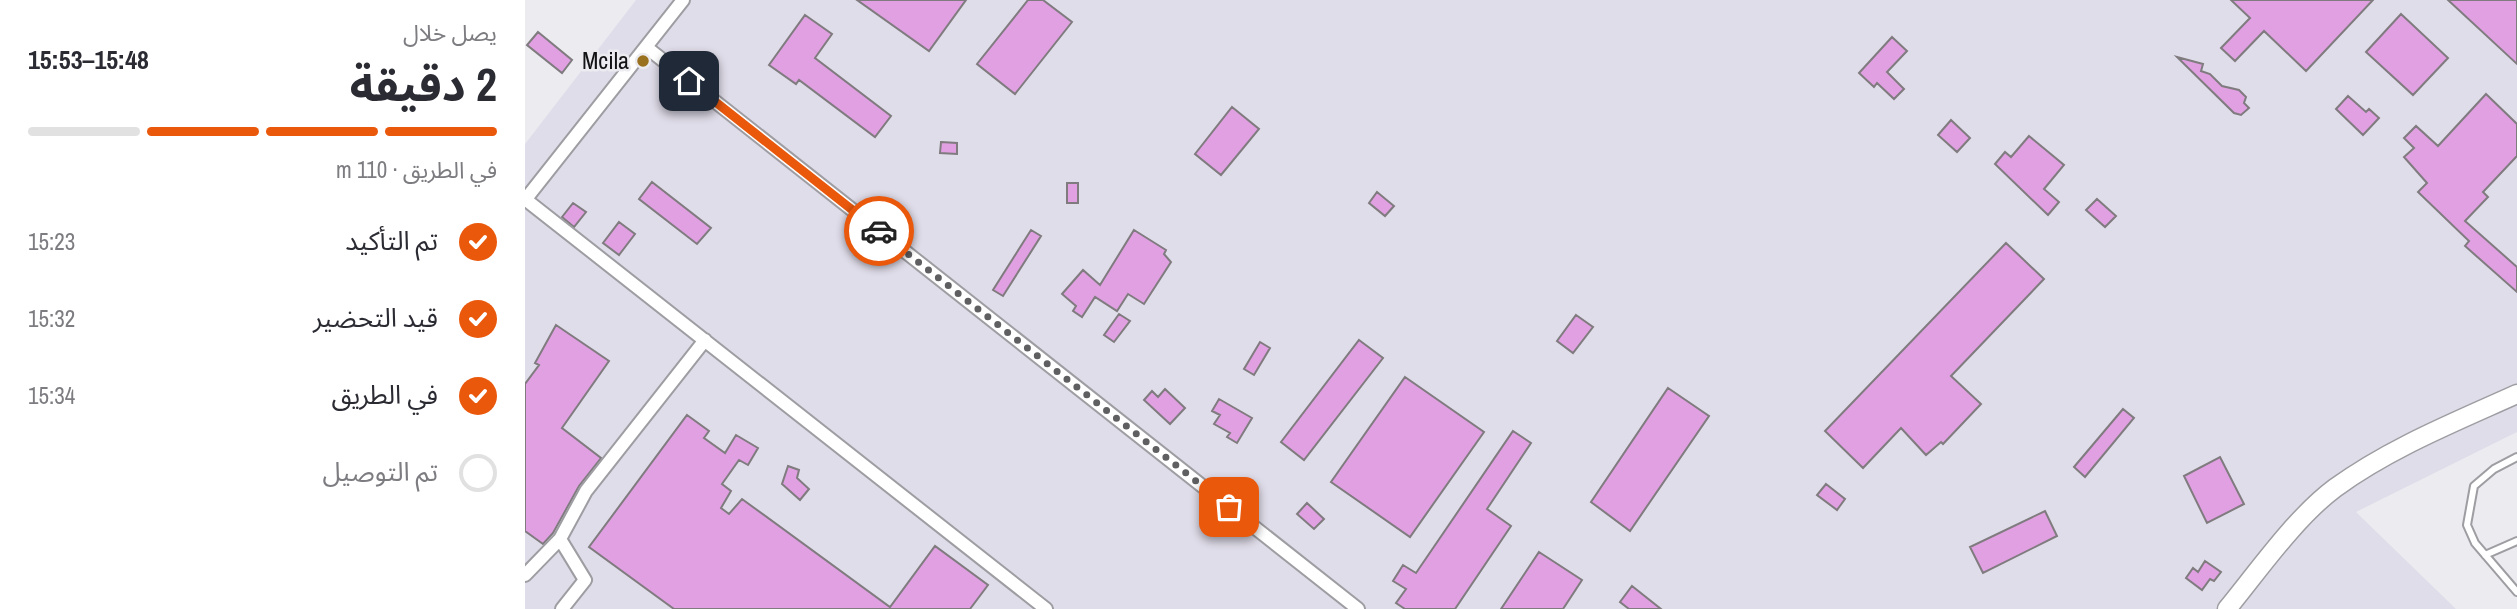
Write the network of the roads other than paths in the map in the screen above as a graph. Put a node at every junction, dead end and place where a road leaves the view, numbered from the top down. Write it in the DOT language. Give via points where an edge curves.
graph roads {
  1 [pos="683,0"];
  2 [pos="646,47"];
  3 [pos="525,200"];
  4 [pos="705,340"];
  5 [pos="2517,394"];
  6 [pos="2517,457"];
  7 [pos="559,539"];
  8 [pos="2517,541"];
  9 [pos="2485,555"];
  10 [pos="525,575"];
  11 [pos="2517,592"];
  12 [pos="562,609"];
  13 [pos="1046,609"];
  14 [pos="1358,609"];
  15 [pos="2227,609"];
  1 -- 2 [label="street"];
  2 -- 3 [label="street"];
  2 -- 14 [label="street"];
  3 -- 4 [label="street"];
  4 -- 7 [label="street" via="586,491"];
  4 -- 13 [label="street"];
  5 -- 15 [label="street" via="2413,442 2334,489"];
  6 -- 9 [label="lane" via="2494,468 2474,486 2467,525"];
  7 -- 10 [label="street"];
  7 -- 12 [label="street" via="585,580"];
  8 -- 9 [label="lane"];
  9 -- 11 [label="lane"];
}
